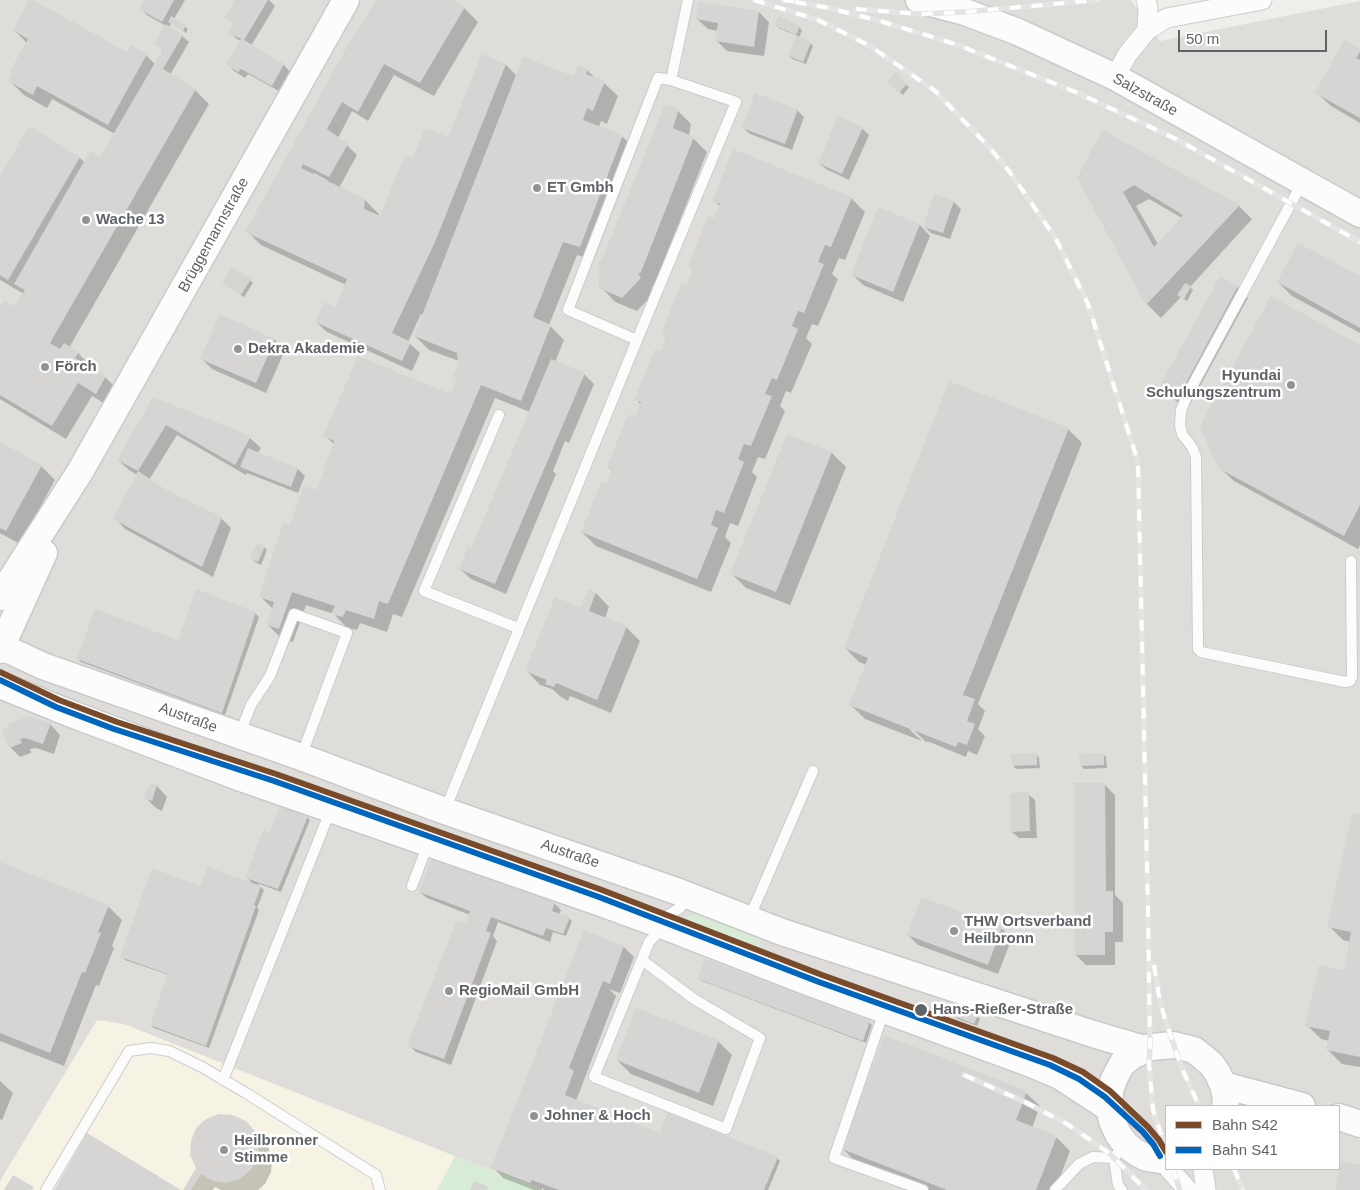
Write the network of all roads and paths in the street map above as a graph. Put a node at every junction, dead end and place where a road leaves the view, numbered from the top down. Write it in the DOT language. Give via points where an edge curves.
graph roads {
  1 [pos="346,0"];
  2 [pos="688,0"];
  3 [pos="918,0"];
  4 [pos="1146,0"];
  5 [pos="1262,0"];
  6 [pos="1146,30"];
  7 [pos="1115,77"];
  8 [pos="671,80"];
  9 [pos="1302,182"];
  10 [pos="1360,214"];
  11 [pos="637,340"];
  12 [pos="499,415"];
  13 [pos="81,470"];
  14 [pos="1351,561"];
  15 [pos="0,597"];
  16 [pos="518,628"];
  17 [pos="0,648"];
  18 [pos="0,685"];
  19 [pos="239,736"];
  20 [pos="301,757"];
  21 [pos="814,771"];
  22 [pos="331,810"];
  23 [pos="445,811"];
  24 [pos="428,843"];
  25 [pos="412,886"];
  26 [pos="679,892"];
  27 [pos="749,920"];
  28 [pos="664,926"];
  29 [pos="642,960"];
  30 [pos="884,1010"];
  31 [pos="1144,1049"];
  32 [pos="223,1080"];
  33 [pos="1224,1096"];
  34 [pos="1298,1105"];
  35 [pos="1109,1108"];
  36 [pos="1340,1117"];
  37 [pos="1360,1124"];
  38 [pos="1340,1127"];
  39 [pos="1360,1129"];
  40 [pos="1120,1151"];
  41 [pos="1165,1164"];
  42 [pos="1170,1170"];
  43 [pos="1203,1170"];
  44 [pos="46,1190"];
  45 [pos="380,1190"];
  46 [pos="923,1190"];
  47 [pos="1055,1190"];
  48 [pos="1122,1190"];
  49 [pos="1188,1190"];
  50 [pos="1206,1190"];
  1 -- 13 [label="main road, Brüggemannstraße"];
  2 -- 8 [label="lane"];
  3 -- 7 [label="main road, Salzstraße" via="965,12 1018,32"];
  4 -- 6 [label="street"];
  5 -- 6 [label="street" via="1167,18"];
  6 -- 7 [label="street"];
  7 -- 9 [label="main road, Salzstraße"];
  8 -- 11 [label="lane" via="736,102"];
  8 -- 11 [label="lane" via="658,78 568,310"];
  9 -- 10 [label="main road, Salzstraße"];
  9 -- 14 [label="lane" via="1180,410 1182,434 1196,457 1198,649 1350,681"];
  11 -- 16 [label="lane"];
  12 -- 16 [label="lane" via="424,591"];
  13 -- 15 [label="main road, Brüggemannstraße"];
  13 -- 17 [label="main road, Brüggemannstraße"];
  16 -- 23 [label="lane"];
  17 -- 19 [label="main road, Austraße"];
  18 -- 22 [label="main road" via="167,751"];
  19 -- 20 [label="main road, Austraße"];
  19 -- 20 [label="lane" via="251,705 270,676 294,614 347,633"];
  20 -- 23 [label="main road, Austraße"];
  21 -- 27 [label="lane"];
  22 -- 24 [label="main road"];
  22 -- 32 [label="lane"];
  23 -- 26 [label="main road, Austraße"];
  24 -- 25 [label="lane"];
  24 -- 28 [label="main road"];
  26 -- 27 [label="main road, Austraße"];
  26 -- 28 [label="lane" via="680,907 669,915"];
  27 -- 31 [label="main road, Austraße"];
  28 -- 29 [label="lane" via="649,942"];
  28 -- 30 [label="main road"];
  29 -- 29 [label="lane" via="594,1077 726,1129 760,1038 694,999"];
  30 -- 35 [label="main road" via="1060,1076"];
  30 -- 46 [label="lane" via="834,1158"];
  31 -- 33 [label="main road, Austraße" via="1174,1044 1194,1050 1218,1074"];
  31 -- 35 [label="main road, Austraße" via="1122,1064 1110,1091"];
  32 -- 44 [label="lane" via="170,1051 151,1048 129,1051"];
  32 -- 45 [label="lane" via="376,1175"];
  33 -- 34 [label="main road, Austraße" via="1259,1096"];
  35 -- 40 [label="main road, Austraße"];
  36 -- 37 [label="main road"];
  38 -- 39 [label="main road"];
  40 -- 41 [label="main road, Austraße" via="1137,1153"];
  40 -- 47 [label="lane" via="1079,1164"];
  40 -- 48 [label="lane" via="1118,1185"];
  42 -- 49 [label="street"];
  43 -- 50 [label="street"];
}
